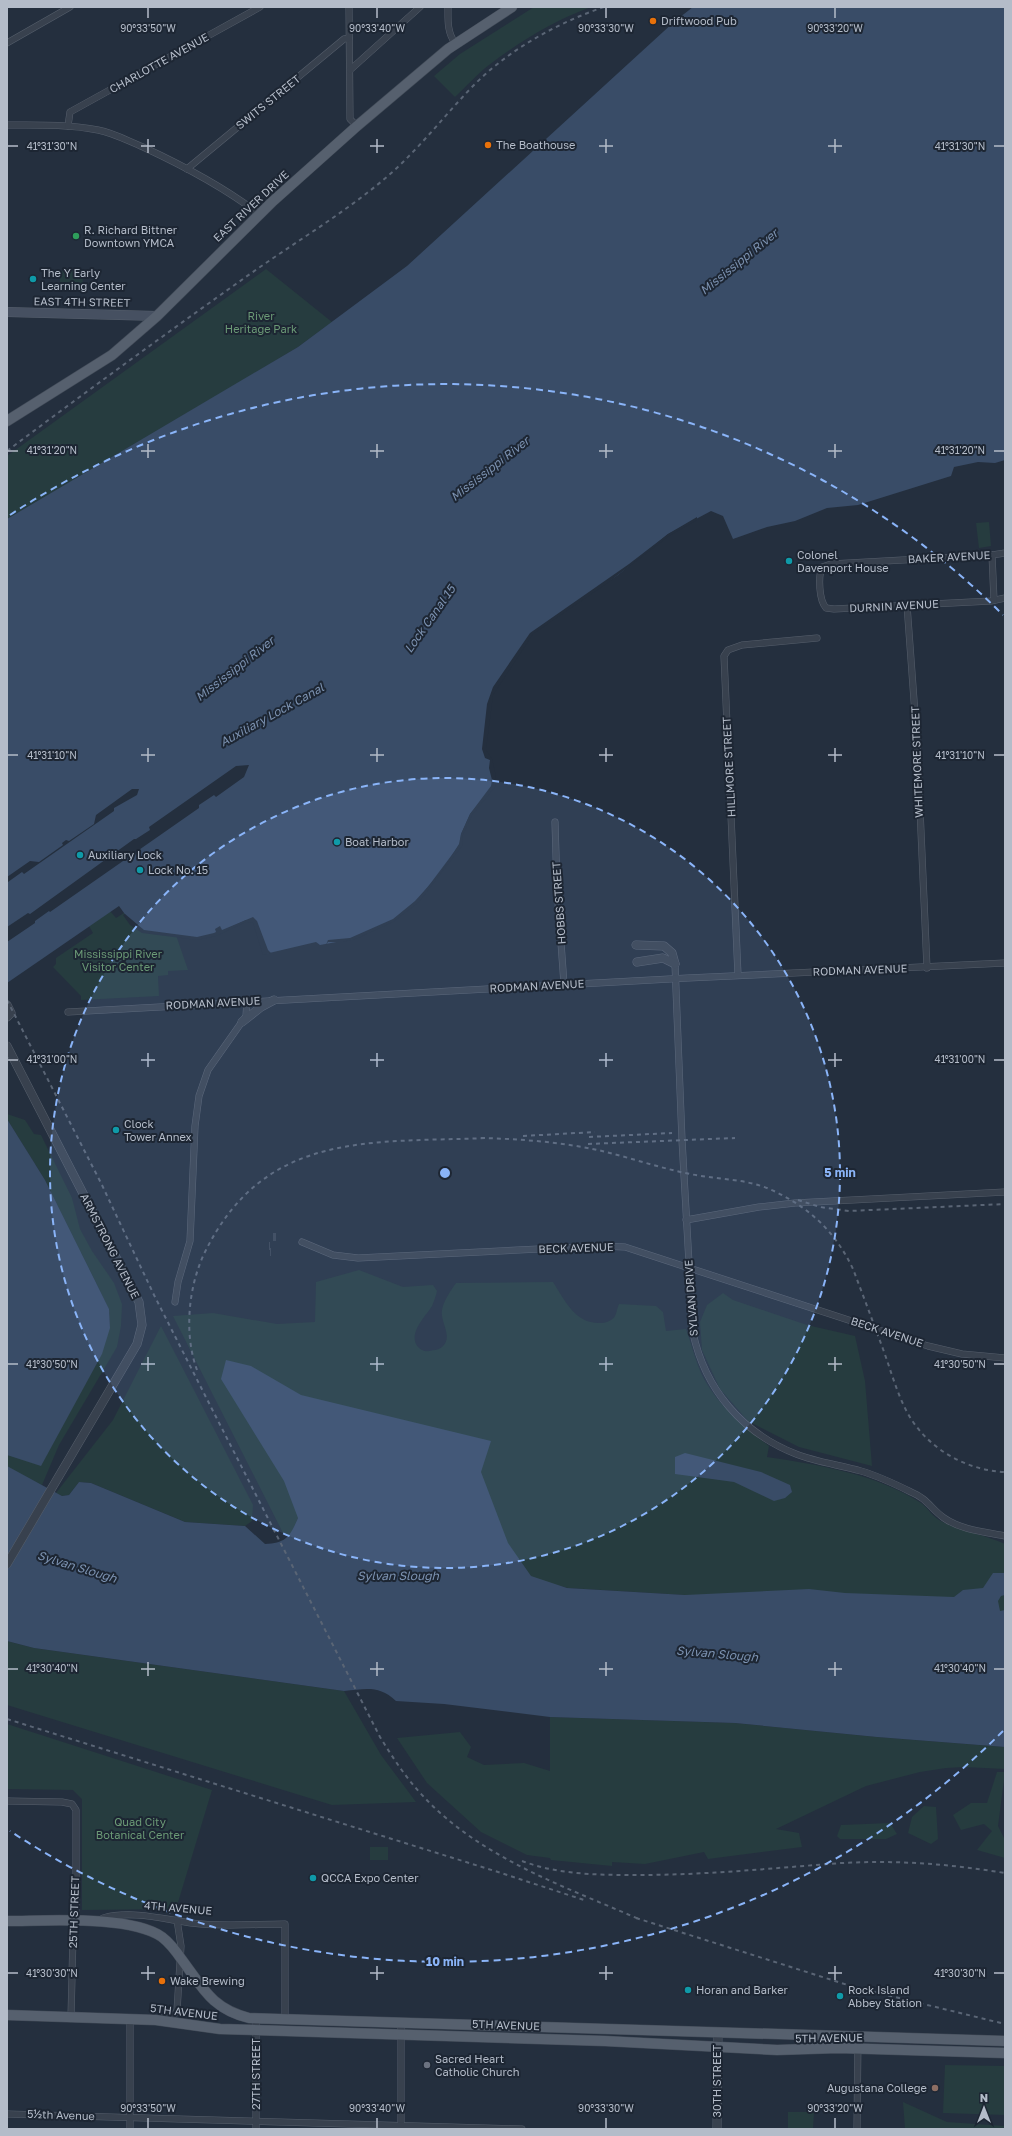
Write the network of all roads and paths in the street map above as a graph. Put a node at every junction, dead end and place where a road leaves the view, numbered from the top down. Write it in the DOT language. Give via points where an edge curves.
graph roads {
  1 [pos="70,7"];
  2 [pos="260,7"];
  3 [pos="349,7"];
  4 [pos="420,7"];
  5 [pos="448,7"];
  6 [pos="512,7"];
  7 [pos="349,38"];
  8 [pos="7,43"];
  9 [pos="455,44"];
  10 [pos="350,70"];
  11 [pos="7,125"];
  12 [pos="68,126"];
  13 [pos="357,126"];
  14 [pos="187,169"];
  15 [pos="259,214"];
  16 [pos="7,312"];
  17 [pos="157,316"];
  18 [pos="7,421"];
  19 [pos="1005,553"];
  20 [pos="992,555"];
  21 [pos="822,567"];
  22 [pos="1005,598"];
  23 [pos="994,600"];
  24 [pos="907,605"];
  25 [pos="817,638"];
  26 [pos="555,822"];
  27 [pos="636,945"];
  28 [pos="637,962"];
  29 [pos="1005,963"];
  30 [pos="675,964"];
  31 [pos="927,968"];
  32 [pos="738,975"];
  33 [pos="675,979"];
  34 [pos="564,984"];
  35 [pos="274,1000"];
  36 [pos="247,1001"];
  37 [pos="7,1005"];
  38 [pos="68,1012"];
  39 [pos="9,1015"];
  40 [pos="242,1022"];
  41 [pos="7,1046"];
  42 [pos="1005,1192"];
  43 [pos="686,1220"];
  44 [pos="302,1242"];
  45 [pos="688,1267"];
  46 [pos="175,1302"];
  47 [pos="1005,1358"];
  48 [pos="1005,1536"];
  49 [pos="7,1564"];
  50 [pos="7,1801"];
  51 [pos="177,1920"];
  52 [pos="7,1921"];
  53 [pos="72,1921"];
  54 [pos="93,1922"];
  55 [pos="180,1957"];
  56 [pos="7,2015"];
  57 [pos="71,2017"];
  58 [pos="256,2018"];
  59 [pos="130,2019"];
  60 [pos="156,2020"];
  61 [pos="285,2020"];
  62 [pos="401,2023"];
  63 [pos="256,2031"];
  64 [pos="718,2032"];
  65 [pos="401,2034"];
  66 [pos="858,2036"];
  67 [pos="1005,2041"];
  68 [pos="717,2047"];
  69 [pos="857,2049"];
  70 [pos="1005,2053"];
  71 [pos="7,2114"];
  72 [pos="130,2117"];
  73 [pos="256,2122"];
  74 [pos="401,2128"];
  75 [pos="130,2129"];
  76 [pos="256,2129"];
  77 [pos="522,2129"];
  78 [pos="718,2129"];
  79 [pos="857,2129"];
  1 -- 8 [label="street"];
  2 -- 12 [label="street, CHARLOTTE AVENUE" via="70,112"];
  3 -- 7 [label="street"];
  4 -- 10 [label="street"];
  5 -- 9 [label="street" via="448,26"];
  6 -- 9 [label="main road, EAST RIVER DRIVE"];
  7 -- 10 [label="street"];
  7 -- 14 [label="street, SWITS STREET" via="344,39"];
  9 -- 13 [label="main road, EAST RIVER DRIVE"];
  10 -- 13 [label="street" via="350,119"];
  11 -- 12 [label="street"];
  12 -- 14 [label="street" via="114,134"];
  13 -- 15 [label="main road, EAST RIVER DRIVE"];
  14 -- 15 [label="street"];
  15 -- 17 [label="main road, EAST RIVER DRIVE"];
  16 -- 17 [label="main road, EAST 4TH STREET"];
  17 -- 18 [label="main road, EAST RIVER DRIVE" via="112,354"];
  19 -- 20 [label="street, BAKER AVENUE"];
  20 -- 21 [label="street, BAKER AVENUE" via="831,564"];
  20 -- 23 [label="street"];
  21 -- 24 [label="street, DURNIN AVENUE" via="822,604 826,608"];
  22 -- 23 [label="street, DURNIN AVENUE"];
  23 -- 24 [label="street, DURNIN AVENUE"];
  24 -- 31 [label="street, WHITEMORE STREET" via="916,727"];
  25 -- 32 [label="street, HILLMORE STREET" via="742,645 728,650 724,656"];
  26 -- 34 [label="street, HOBBS STREET"];
  27 -- 30 [label="street" via="664,946 672,953"];
  28 -- 30 [label="street" via="663,958"];
  29 -- 31 [label="street, RODMAN AVENUE"];
  30 -- 33 [label="street, SYLVAN DRIVE"];
  31 -- 32 [label="street, RODMAN AVENUE"];
  32 -- 33 [label="street, RODMAN AVENUE"];
  33 -- 34 [label="street, RODMAN AVENUE"];
  33 -- 43 [label="street, SYLVAN DRIVE"];
  34 -- 35 [label="street, RODMAN AVENUE"];
  35 -- 36 [label="street, RODMAN AVENUE"];
  35 -- 40 [label="street"];
  36 -- 38 [label="street, RODMAN AVENUE"];
  36 -- 40 [label="street" via="247,1013"];
  37 -- 39 [label="street"];
  40 -- 46 [label="street" via="208,1070 199,1096 195,1126 190,1241"];
  41 -- 49 [label="street, ARMSTRONG AVENUE" via="125,1273 140,1307 142,1325 137,1344"];
  42 -- 43 [label="street" via="795,1203"];
  43 -- 45 [label="street, SYLVAN DRIVE"];
  44 -- 45 [label="street, BECK AVENUE" via="333,1255 358,1258 614,1246 635,1249"];
  45 -- 47 [label="street, BECK AVENUE" via="928,1346 962,1354"];
  45 -- 48 [label="street, SYLVAN DRIVE" via="696,1348 714,1388 748,1428 772,1444 798,1455 862,1471 913,1492 930,1503 944,1518 974,1530"];
  50 -- 53 [label="street, 25TH STREET" via="62,1802 75,1807"];
  51 -- 54 [label="street, 4TH AVENUE" via="120,1916"];
  51 -- 55 [label="street" via="180,1930"];
  51 -- 61 [label="street, 4TH AVENUE" via="191,1923 285,1924"];
  52 -- 53 [label="main road"];
  53 -- 54 [label="main road, 5TH AVENUE"];
  53 -- 57 [label="street, 25TH STREET"];
  54 -- 55 [label="main road, 5TH AVENUE" via="130,1924 152,1931 172,1946"];
  55 -- 58 [label="main road, 5TH AVENUE" via="216,2003 226,2011"];
  55 -- 60 [label="street" via="176,2013"];
  56 -- 57 [label="main road, 5TH AVENUE"];
  57 -- 59 [label="main road, 5TH AVENUE"];
  58 -- 61 [label="main road, 5TH AVENUE"];
  58 -- 63 [label="street, 27TH STREET"];
  59 -- 60 [label="main road, 5TH AVENUE"];
  59 -- 72 [label="street"];
  60 -- 63 [label="main road, 5TH AVENUE" via="214,2029"];
  61 -- 62 [label="main road, 5TH AVENUE"];
  62 -- 64 [label="main road, 5TH AVENUE"];
  62 -- 65 [label="street"];
  63 -- 65 [label="main road, 5TH AVENUE"];
  63 -- 73 [label="street, 27TH STREET"];
  64 -- 66 [label="main road, 5TH AVENUE"];
  64 -- 68 [label="street, 30TH STREET"];
  65 -- 68 [label="main road, 5TH AVENUE"];
  65 -- 74 [label="street"];
  66 -- 67 [label="main road, 5TH AVENUE"];
  66 -- 69 [label="street"];
  68 -- 69 [label="main road, 5TH AVENUE" via="778,2050"];
  68 -- 78 [label="street, 30TH STREET"];
  69 -- 70 [label="main road, 5TH AVENUE"];
  69 -- 79 [label="street"];
  71 -- 72 [label="street, 5½th Avenue"];
  72 -- 73 [label="street, 5½th Avenue"];
  72 -- 75 [label="street"];
  73 -- 74 [label="street, 5½th Avenue"];
  73 -- 76 [label="street, 27TH STREET"];
  74 -- 77 [label="street, 5½th Avenue"];
}
